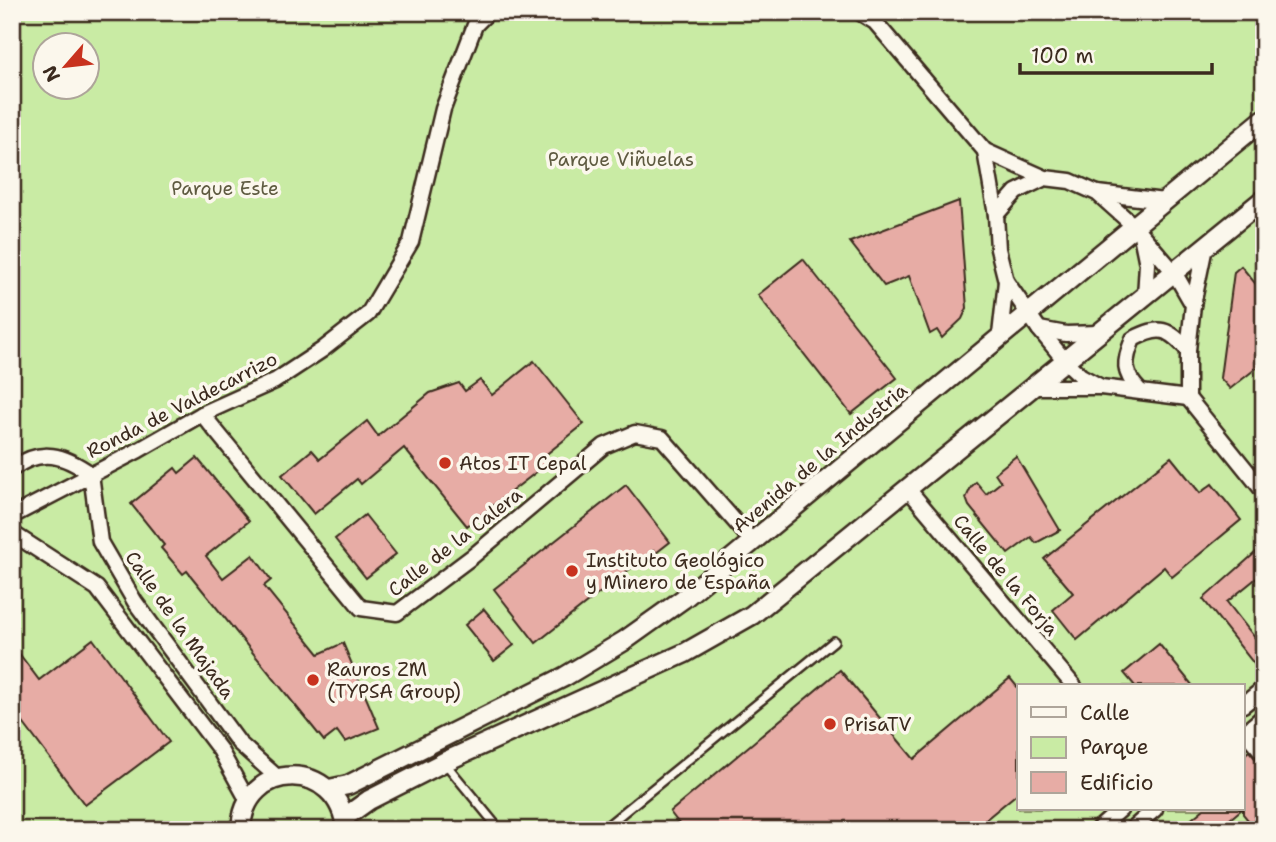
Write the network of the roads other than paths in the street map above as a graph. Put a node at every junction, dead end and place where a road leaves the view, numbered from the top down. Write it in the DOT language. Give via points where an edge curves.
graph roads {
  1 [pos="488,12"];
  2 [pos="859,12"];
  3 [pos="1264,119"];
  4 [pos="985,151"];
  5 [pos="1045,178"];
  6 [pos="1097,193"];
  7 [pos="1264,199"];
  8 [pos="1164,201"];
  9 [pos="996,215"];
  10 [pos="1138,231"];
  11 [pos="1205,247"];
  12 [pos="1174,272"];
  13 [pos="1006,281"];
  14 [pos="1144,296"];
  15 [pos="1193,305"];
  16 [pos="1028,312"];
  17 [pos="1039,329"];
  18 [pos="1099,334"];
  19 [pos="1000,335"];
  20 [pos="1188,350"];
  21 [pos="1066,362"];
  22 [pos="1035,387"];
  23 [pos="1101,387"];
  24 [pos="1140,391"];
  25 [pos="1188,398"];
  26 [pos="202,414"];
  27 [pos="12,468"];
  28 [pos="91,474"];
  29 [pos="908,489"];
  30 [pos="1264,492"];
  31 [pos="12,516"];
  32 [pos="12,533"];
  33 [pos="753,542"];
  34 [pos="834,641"];
  35 [pos="1072,684"];
  36 [pos="1264,688"];
  37 [pos="1244,704"];
  38 [pos="1264,716"];
  39 [pos="1244,733"];
  40 [pos="1264,754"];
  41 [pos="444,762"];
  42 [pos="278,778"];
  43 [pos="329,789"];
  44 [pos="248,801"];
  45 [pos="1120,810"];
  46 [pos="1154,810"];
  47 [pos="345,823"];
  48 [pos="241,830"];
  49 [pos="500,830"];
  50 [pos="602,830"];
  51 [pos="1097,830"];
  52 [pos="1131,830"];
  1 -- 26 [label="street, Ronda de Valdecarrizo" via="475,25 443,109 411,242 368,314 275,381"];
  2 -- 4 [label="street" via="875,22"];
  3 -- 8 [label="street, Avenida de la Industria"];
  4 -- 5 [label="street"];
  4 -- 9 [label="street"];
  5 -- 6 [label="street" via="1070,181"];
  5 -- 9 [label="street" via="1016,191"];
  6 -- 8 [label="street"];
  6 -- 10 [label="street"];
  7 -- 11 [label="street"];
  8 -- 10 [label="street, Avenida de la Industria"];
  9 -- 13 [label="street"];
  10 -- 12 [label="street"];
  10 -- 14 [label="street" via="1147,264"];
  10 -- 16 [label="street, Avenida de la Industria"];
  11 -- 12 [label="street"];
  11 -- 15 [label="street"];
  12 -- 14 [label="street"];
  12 -- 15 [label="street"];
  13 -- 16 [label="street"];
  13 -- 19 [label="street"];
  14 -- 18 [label="street"];
  15 -- 20 [label="street"];
  16 -- 17 [label="street"];
  16 -- 19 [label="street, Avenida de la Industria"];
  17 -- 18 [label="street"];
  17 -- 21 [label="street"];
  18 -- 21 [label="street"];
  19 -- 33 [label="street, Avenida de la Industria"];
  20 -- 24 [label="street" via="1171,333 1152,329 1133,339 1125,359 1129,380"];
  20 -- 25 [label="street"];
  21 -- 22 [label="street"];
  21 -- 23 [label="street"];
  22 -- 23 [label="street"];
  22 -- 29 [label="street"];
  23 -- 24 [label="street"];
  24 -- 25 [label="street"];
  25 -- 30 [label="street"];
  26 -- 28 [label="street, Ronda de Valdecarrizo"];
  26 -- 33 [label="street, Calle de la Calera" via="362,608 397,613 604,446 635,433 662,438"];
  27 -- 28 [label="street" via="46,454 69,458"];
  28 -- 31 [label="street, Ronda de Valdecarrizo"];
  28 -- 42 [label="street, Calle de la Majada" via="100,542 135,601 239,743"];
  29 -- 35 [label="street, Calle de la Forja"];
  29 -- 41 [label="street" via="752,615 685,653"];
  32 -- 44 [label="street" via="97,588 220,750"];
  33 -- 43 [label="street, Avenida de la Industria" via="683,599 564,677 348,785"];
  34 -- 50 [label="lane"];
  36 -- 37 [label="street"];
  38 -- 39 [label="street"];
  39 -- 40 [label="street"];
  41 -- 47 [label="street" via="369,800"];
  41 -- 49 [label="lane"];
  42 -- 43 [label="street" via="313,779"];
  42 -- 44 [label="street"];
  43 -- 47 [label="street" via="339,802"];
  44 -- 48 [label="street"];
  45 -- 51 [label="street"];
  46 -- 52 [label="street"];
}
